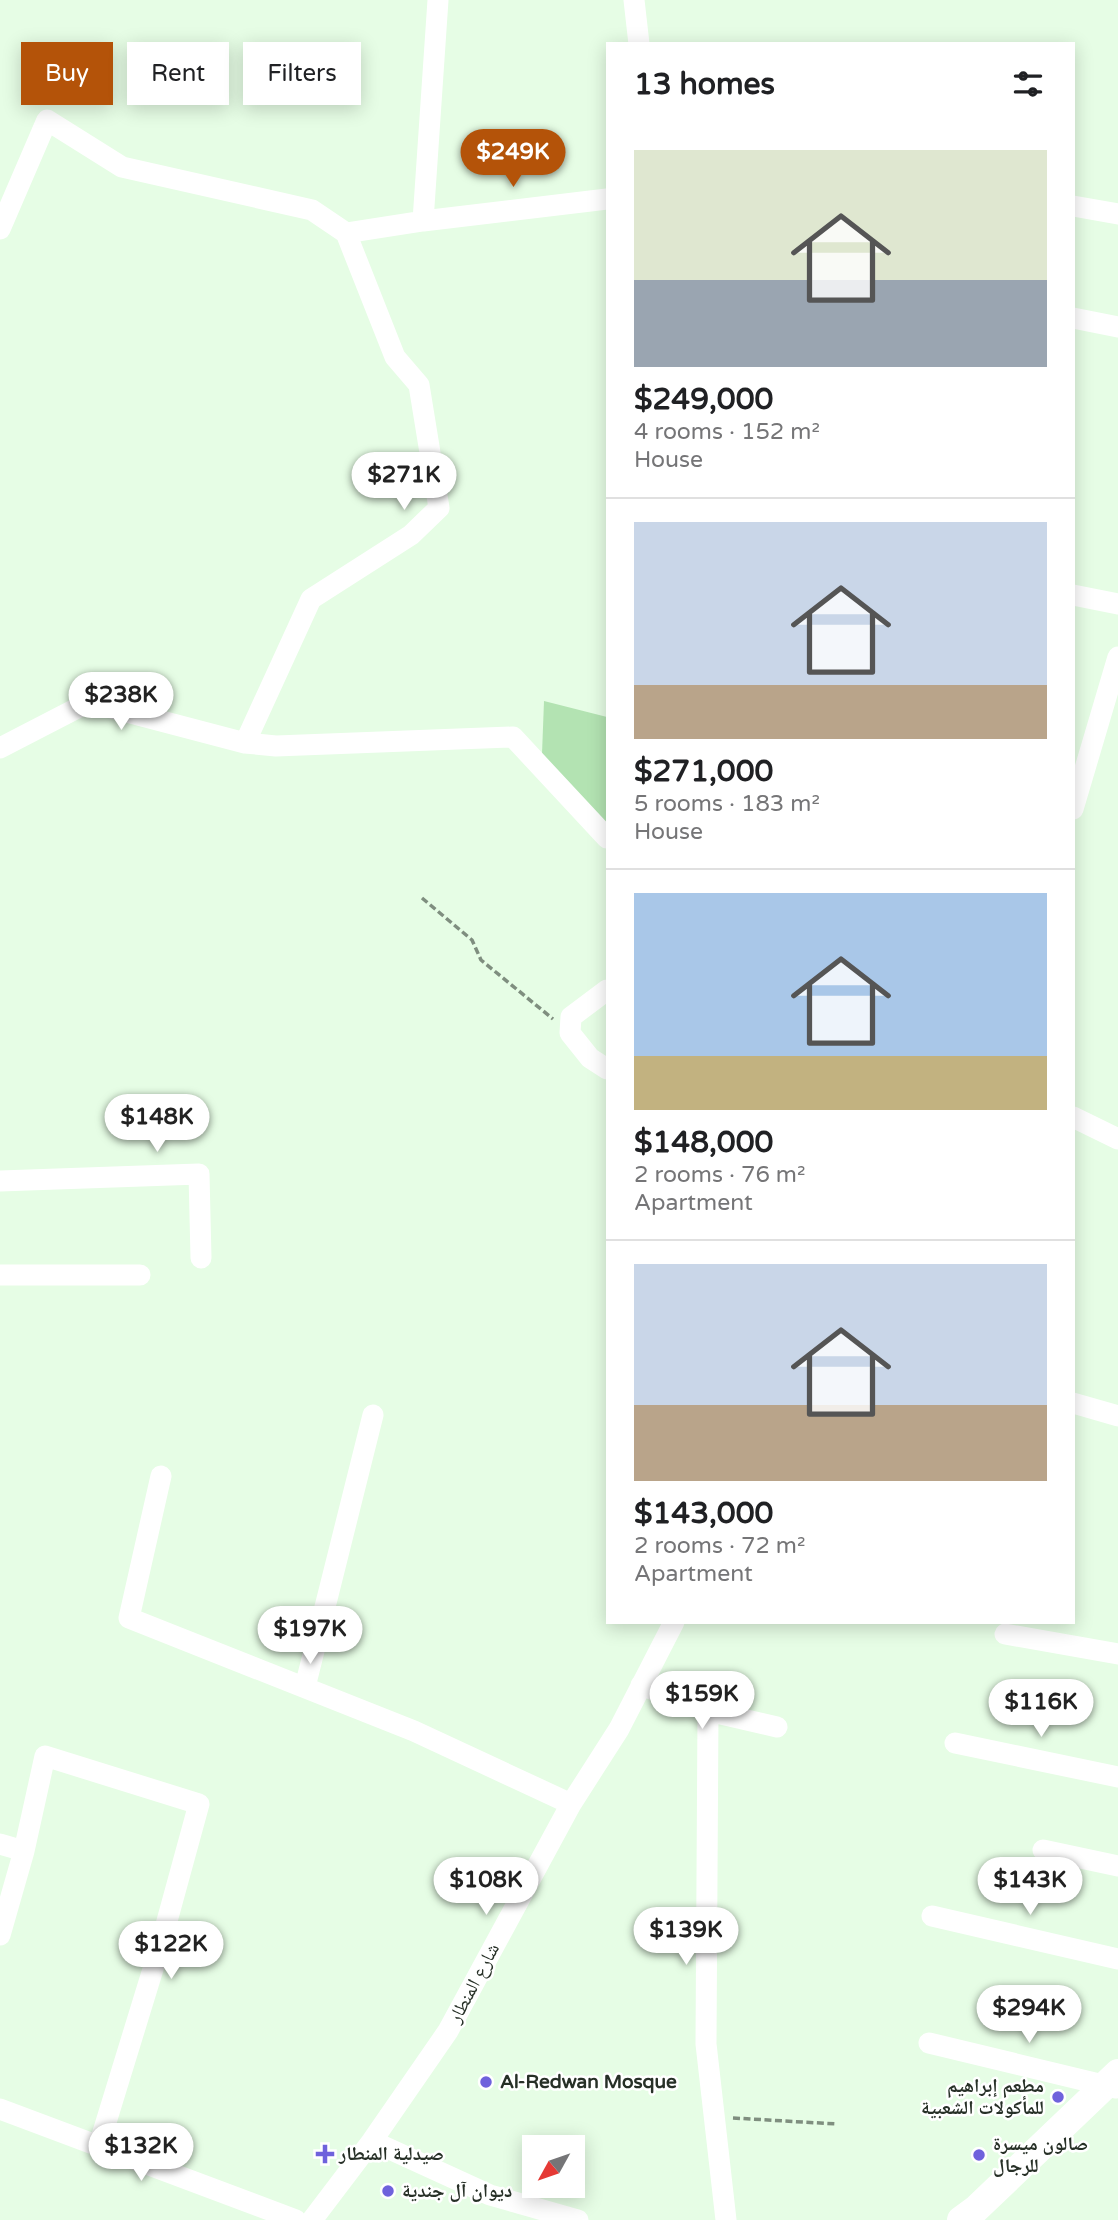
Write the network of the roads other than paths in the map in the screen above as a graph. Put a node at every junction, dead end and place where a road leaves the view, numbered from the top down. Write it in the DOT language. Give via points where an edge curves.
graph roads {
  1 [pos="438,0"];
  2 [pos="634,0"];
  3 [pos="639,42"];
  4 [pos="606,199"];
  5 [pos="1075,206"];
  6 [pos="1118,214"];
  7 [pos="423,221"];
  8 [pos="0,229"];
  9 [pos="346,233"];
  10 [pos="1075,318"];
  11 [pos="1118,327"];
  12 [pos="1075,595"];
  13 [pos="1118,604"];
  14 [pos="1117,666"];
  15 [pos="244,743"];
  16 [pos="0,748"];
  17 [pos="1075,802"];
  18 [pos="606,837"];
  19 [pos="606,991"];
  20 [pos="606,1068"];
  21 [pos="1075,1117"];
  22 [pos="1118,1139"];
  23 [pos="0,1181"];
  24 [pos="201,1258"];
  25 [pos="0,1275"];
  26 [pos="140,1275"];
  27 [pos="1075,1404"];
  28 [pos="373,1415"];
  29 [pos="1118,1416"];
  30 [pos="161,1476"];
  31 [pos="673,1624"];
  32 [pos="1005,1634"];
  33 [pos="1118,1654"];
  34 [pos="641,1685"];
  35 [pos="305,1687"];
  36 [pos="708,1711"];
  37 [pos="777,1727"];
  38 [pos="956,1743"];
  39 [pos="1118,1777"];
  40 [pos="571,1804"];
  41 [pos="0,1844"];
  42 [pos="1043,1850"];
  43 [pos="24,1851"];
  44 [pos="1118,1866"];
  45 [pos="932,1916"];
  46 [pos="0,1935"];
  47 [pos="1118,1959"];
  48 [pos="929,2043"];
  49 [pos="1114,2082"];
  50 [pos="0,2109"];
  51 [pos="372,2141"];
  52 [pos="99,2145"];
  53 [pos="971,2216"];
  54 [pos="296,2220"];
  55 [pos="312,2220"];
  56 [pos="578,2220"];
  57 [pos="726,2220"];
  1 -- 7 [label="street"];
  2 -- 3 [label="street"];
  4 -- 7 [label="street"];
  5 -- 6 [label="street"];
  7 -- 9 [label="street"];
  8 -- 9 [label="street" via="47,120 122,167 312,211"];
  9 -- 15 [label="street" via="395,357 419,385 439,508 411,535 311,599"];
  10 -- 11 [label="street"];
  12 -- 13 [label="street"];
  14 -- 17 [label="street"];
  15 -- 16 [label="street" via="89,702"];
  15 -- 18 [label="street" via="276,746 513,737"];
  19 -- 20 [label="street" via="571,1017 570,1033 590,1058"];
  21 -- 22 [label="street"];
  23 -- 24 [label="street" via="199,1174"];
  25 -- 26 [label="street"];
  27 -- 29 [label="street"];
  28 -- 35 [label="street"];
  30 -- 35 [label="street" via="129,1618"];
  31 -- 34 [label="street, شارع المنطار"];
  32 -- 33 [label="street"];
  34 -- 36 [label="street"];
  34 -- 40 [label="street, شارع المنطار"];
  35 -- 40 [label="street" via="414,1731"];
  36 -- 37 [label="street"];
  36 -- 57 [label="street" via="706,2044"];
  38 -- 39 [label="street"];
  40 -- 51 [label="street, شارع المنطار" via="448,2031"];
  41 -- 43 [label="street"];
  42 -- 44 [label="street"];
  43 -- 46 [label="street"];
  43 -- 52 [label="street" via="45,1756 200,1804"];
  45 -- 47 [label="street"];
  48 -- 49 [label="street"];
  49 -- 53 [label="main road"];
  50 -- 52 [label="street"];
  51 -- 55 [label="street, شارع المنطار"];
  51 -- 56 [label="street" via="491,2194"];
  52 -- 54 [label="street"];
}
